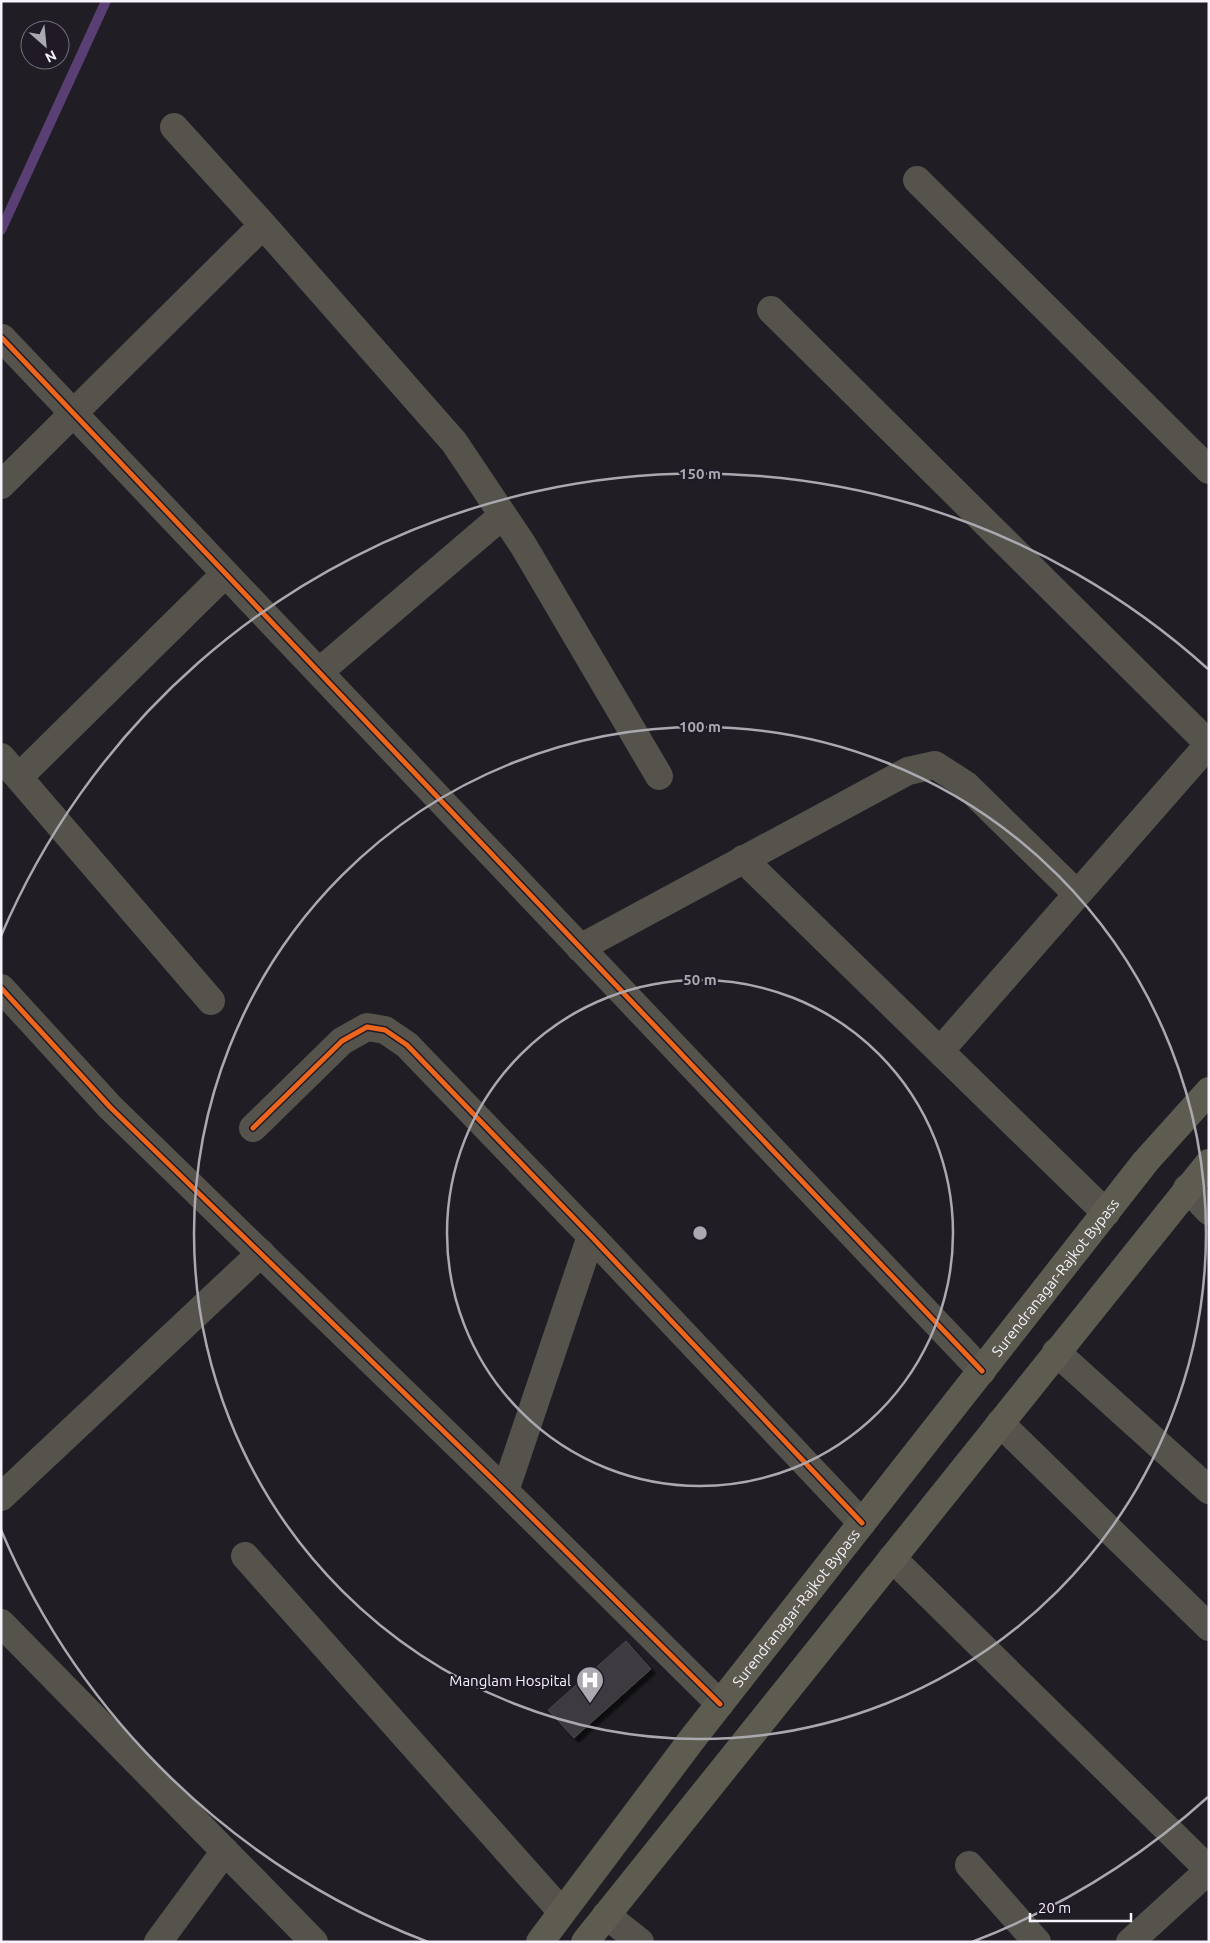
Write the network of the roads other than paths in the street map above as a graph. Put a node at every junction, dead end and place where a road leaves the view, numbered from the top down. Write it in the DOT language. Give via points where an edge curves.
graph roads {
  1 [pos="174,127"];
  2 [pos="917,180"];
  3 [pos="263,225"];
  4 [pos="771,310"];
  5 [pos="2,338"];
  6 [pos="74,415"];
  7 [pos="1209,470"];
  8 [pos="1,485"];
  9 [pos="504,515"];
  10 [pos="225,574"];
  11 [pos="319,672"];
  12 [pos="1209,744"];
  13 [pos="1,757"];
  14 [pos="659,776"];
  15 [pos="19,777"];
  16 [pos="743,859"];
  17 [pos="1077,894"];
  18 [pos="580,948"];
  19 [pos="1,988"];
  20 [pos="211,1002"];
  21 [pos="940,1051"];
  22 [pos="1209,1091"];
  23 [pos="253,1128"];
  24 [pos="1209,1163"];
  25 [pos="1187,1188"];
  26 [pos="1209,1210"];
  27 [pos="1106,1213"];
  28 [pos="591,1236"];
  29 [pos="261,1253"];
  30 [pos="1056,1352"];
  31 [pos="982,1371"];
  32 [pos="1000,1423"];
  33 [pos="505,1490"];
  34 [pos="1209,1490"];
  35 [pos="1,1497"];
  36 [pos="862,1523"];
  37 [pos="245,1556"];
  38 [pos="892,1558"];
  39 [pos="1,1623"];
  40 [pos="1209,1627"];
  41 [pos="720,1704"];
  42 [pos="225,1851"];
  43 [pos="969,1865"];
  44 [pos="1209,1870"];
  45 [pos="562,1912"];
  46 [pos="606,1916"];
  47 [pos="158,1942"];
  48 [pos="314,1942"];
  49 [pos="540,1942"];
  50 [pos="585,1942"];
  51 [pos="640,1942"];
  52 [pos="1037,1942"];
  53 [pos="1130,1942"];
  1 -- 3 [label="street"];
  2 -- 7 [label="street"];
  3 -- 6 [label="street"];
  3 -- 9 [label="street" via="454,442"];
  4 -- 12 [label="street"];
  5 -- 6 [label="street"];
  6 -- 8 [label="street"];
  6 -- 10 [label="street"];
  9 -- 11 [label="street"];
  9 -- 14 [label="street"];
  10 -- 11 [label="street"];
  10 -- 15 [label="street"];
  11 -- 18 [label="street"];
  12 -- 17 [label="street"];
  13 -- 15 [label="street"];
  15 -- 20 [label="street"];
  16 -- 17 [label="street" via="908,771 935,765 966,785"];
  16 -- 18 [label="street"];
  16 -- 21 [label="street"];
  17 -- 21 [label="street"];
  18 -- 31 [label="street"];
  19 -- 29 [label="street" via="110,1107"];
  21 -- 27 [label="street"];
  22 -- 27 [label="main road, Surendranagar-Rajkot Bypass" via="1146,1161"];
  23 -- 28 [label="street" via="342,1041 367,1027 385,1030 407,1045"];
  24 -- 25 [label="main road"];
  25 -- 26 [label="street"];
  25 -- 30 [label="main road"];
  27 -- 31 [label="main road, Surendranagar-Rajkot Bypass"];
  28 -- 33 [label="street"];
  28 -- 36 [label="street"];
  29 -- 33 [label="street"];
  29 -- 35 [label="street"];
  30 -- 32 [label="main road"];
  30 -- 34 [label="street"];
  31 -- 36 [label="main road, Surendranagar-Rajkot Bypass"];
  32 -- 38 [label="main road"];
  32 -- 40 [label="street"];
  33 -- 41 [label="street"];
  36 -- 41 [label="main road, Surendranagar-Rajkot Bypass"];
  37 -- 45 [label="street"];
  38 -- 44 [label="street"];
  38 -- 46 [label="main road"];
  39 -- 42 [label="street"];
  41 -- 45 [label="main road, Surendranagar-Rajkot Bypass"];
  42 -- 47 [label="street"];
  42 -- 48 [label="street"];
  43 -- 52 [label="street"];
  44 -- 53 [label="street"];
  45 -- 49 [label="main road, Surendranagar-Rajkot Bypass"];
  46 -- 50 [label="main road"];
  46 -- 51 [label="street"];
}
